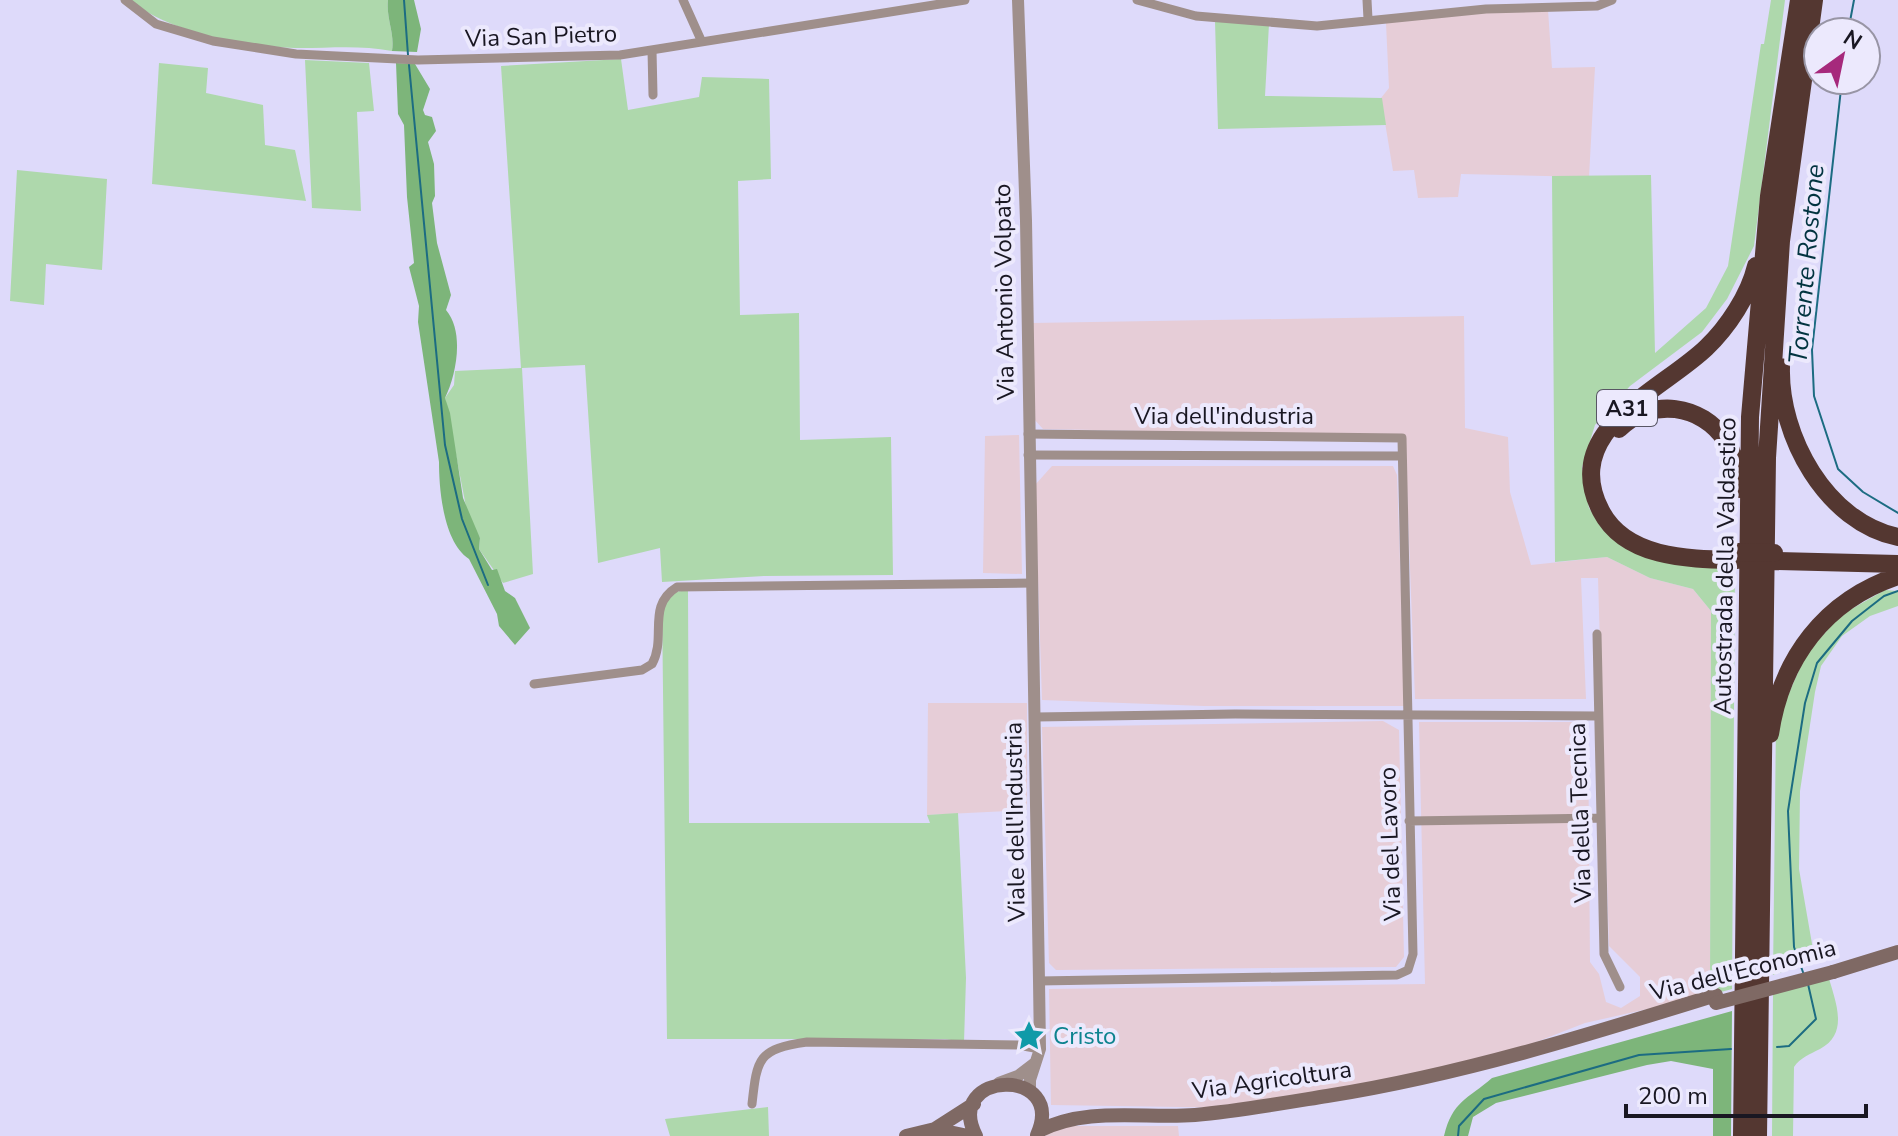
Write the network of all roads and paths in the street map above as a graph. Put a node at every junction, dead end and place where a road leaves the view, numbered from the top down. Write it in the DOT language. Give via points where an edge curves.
graph roads {
  1 [pos="125,0"];
  2 [pos="683,0"];
  3 [pos="965,0"];
  4 [pos="1018,0"];
  5 [pos="1137,0"];
  6 [pos="1367,0"];
  7 [pos="1612,0"];
  8 [pos="1799,0"];
  9 [pos="1814,0"];
  10 [pos="1368,19"];
  11 [pos="701,40"];
  12 [pos="652,50"];
  13 [pos="652,93"];
  14 [pos="1778,194"];
  15 [pos="1028,434"];
  16 [pos="1380,437"];
  17 [pos="1028,455"];
  18 [pos="1381,456"];
  19 [pos="1402,456"];
  20 [pos="1898,537"];
  21 [pos="1741,552"];
  22 [pos="1898,552"];
  23 [pos="1773,557"];
  24 [pos="1898,564"];
  25 [pos="1898,576"];
  26 [pos="1033,583"];
  27 [pos="1597,634"];
  28 [pos="534,684"];
  29 [pos="1406,716"];
  30 [pos="1598,716"];
  31 [pos="1036,717"];
  32 [pos="1600,818"];
  33 [pos="1409,821"];
  34 [pos="1898,952"];
  35 [pos="1039,981"];
  36 [pos="1620,987"];
  37 [pos="1759,1032"];
  38 [pos="1038,1055"];
  39 [pos="1472,1067"];
  40 [pos="993,1086"];
  41 [pos="1034,1097"];
  42 [pos="752,1104"];
  43 [pos="974,1104"];
  44 [pos="1077,1118"];
  45 [pos="935,1129"];
  46 [pos="1038,1133"];
  47 [pos="906,1136"];
  48 [pos="968,1136"];
  49 [pos="976,1136"];
  50 [pos="1742,1136"];
  51 [pos="1758,1136"];
  1 -- 12 [label="street, Via San Pietro" via="156,24 213,41 296,54 418,60"];
  2 -- 11 [label="street"];
  3 -- 11 [label="street, Via San Pietro"];
  4 -- 15 [label="street, Via Antonio Volpato"];
  5 -- 10 [label="street" via="1211,17 1317,26"];
  6 -- 10 [label="street"];
  7 -- 10 [label="street" via="1597,6"];
  8 -- 14 [label="highway, Autostrada della Valdastico"];
  9 -- 14 [label="highway, Autostrada della Valdastico"];
  11 -- 12 [label="street, Via San Pietro"];
  12 -- 13 [label="street"];
  14 -- 20 [label="highway" via="1781,379 1794,438 1805,462 1837,502 1864,523"];
  14 -- 21 [label="highway, Autostrada della Valdastico" via="1750,417"];
  14 -- 21 [label="highway, A31" via="1746,295 1707,347 1613,423 1592,473 1606,519 1632,542 1672,556"];
  14 -- 37 [label="highway, Autostrada della Valdastico" via="1765,497"];
  15 -- 16 [label="street, Via dell'industria"];
  15 -- 17 [label="street, Via Antonio Volpato"];
  16 -- 18 [label="street"];
  16 -- 19 [label="street" via="1402,438"];
  17 -- 18 [label="street, Via dell'industria"];
  17 -- 26 [label="street, Via Antonio Volpato"];
  18 -- 19 [label="street, Via dell'industria"];
  19 -- 29 [label="street"];
  21 -- 21 [label="highway, A31" via="1669,548 1623,527 1604,501 1599,481 1601,460 1617,431 1633,418 1662,408 1689,411 1712,424 1734,460"];
  21 -- 23 [label="highway, A31, bridge"];
  21 -- 50 [label="highway, Autostrada della Valdastico"];
  22 -- 23 [label="highway, A31"];
  23 -- 24 [label="highway, A31"];
  25 -- 37 [label="highway" via="1865,589 1825,618 1796,656 1778,696 1768,758 1766,961"];
  26 -- 28 [label="street" via="677,587 661,601 652,664 642,670"];
  26 -- 31 [label="street, Viale dell'Industria"];
  27 -- 30 [label="street, Via della Tecnica"];
  29 -- 30 [label="street"];
  29 -- 31 [label="street"];
  29 -- 33 [label="street, Via del Lavoro"];
  30 -- 32 [label="street, Via della Tecnica"];
  31 -- 35 [label="street, Viale dell'Industria"];
  32 -- 33 [label="street"];
  32 -- 36 [label="street, Via della Tecnica" via="1604,954"];
  33 -- 35 [label="street, Via del Lavoro" via="1413,954 1408,970 1397,975"];
  34 -- 39 [label="main road, Via dell'Economia, bridge"];
  35 -- 38 [label="street, Viale dell'Industria"];
  37 -- 51 [label="highway, Autostrada della Valdastico"];
  38 -- 40 [label="street" via="1018,1076"];
  38 -- 41 [label="street, Viale dell'Industria" via="1030,1080"];
  38 -- 42 [label="street" via="1018,1045 807,1042 761,1057"];
  39 -- 44 [label="main road, Via Agricoltura" via="1329,1096 1194,1115"];
  40 -- 41 [label="main road" via="1012,1083"];
  40 -- 43 [label="main road"];
  41 -- 44 [label="main road, Via Agricoltura"];
  41 -- 46 [label="main road, Viale dell'Industria"];
  43 -- 45 [label="main road"];
  43 -- 49 [label="main road" via="971,1122"];
  44 -- 46 [label="main road, Via Agricoltura" via="1057,1121"];
  45 -- 47 [label="main road"];
  45 -- 48 [label="main road"];
}
